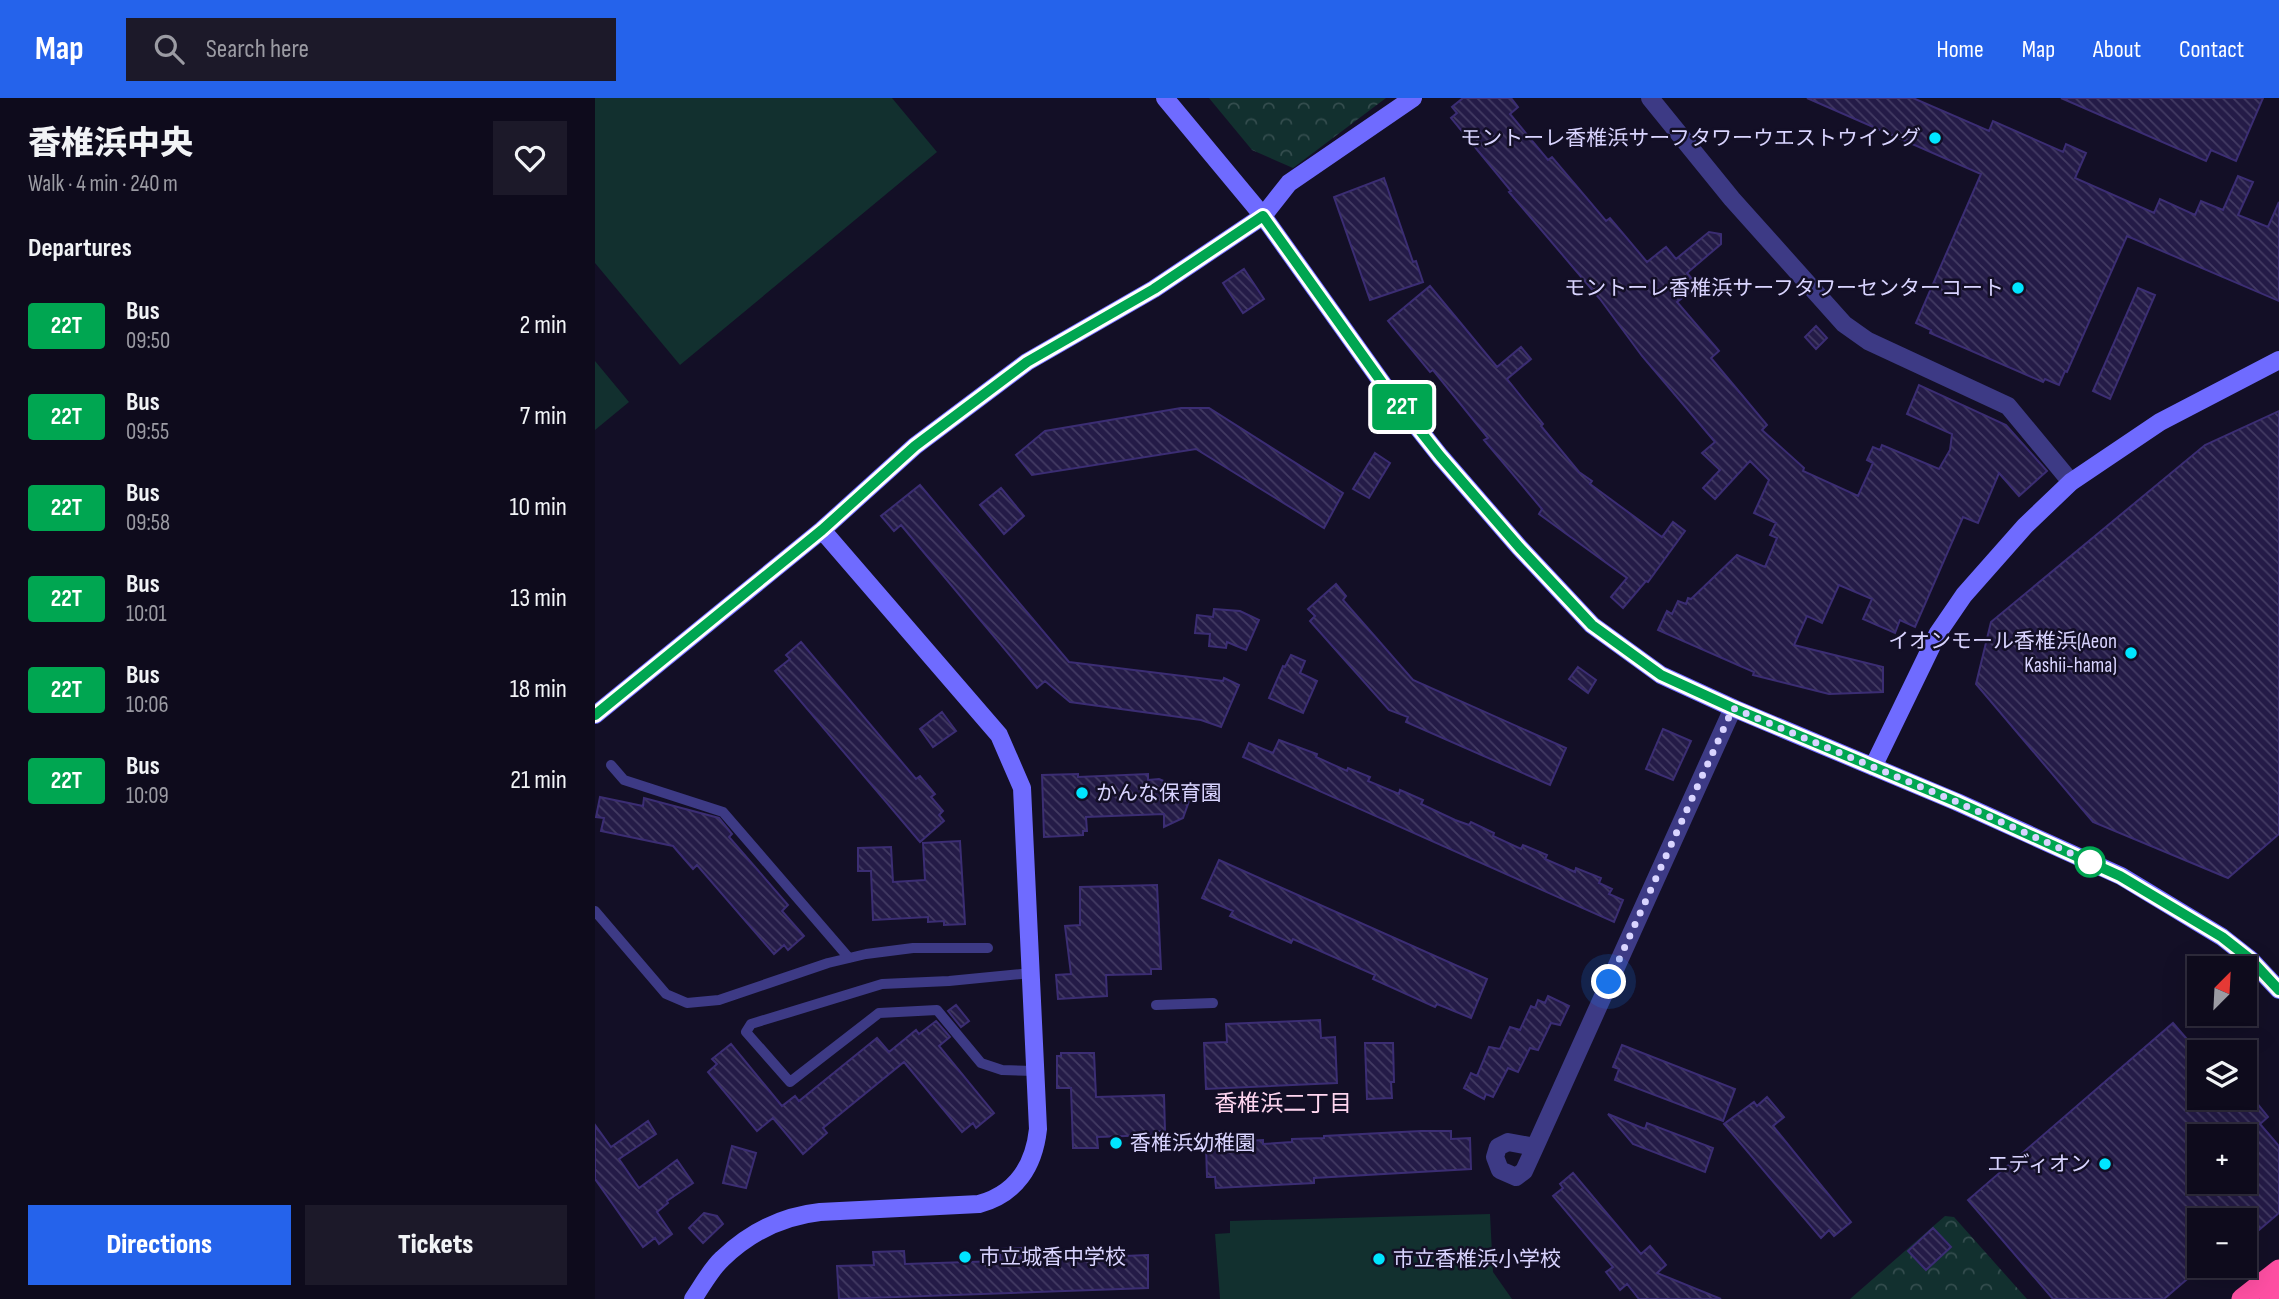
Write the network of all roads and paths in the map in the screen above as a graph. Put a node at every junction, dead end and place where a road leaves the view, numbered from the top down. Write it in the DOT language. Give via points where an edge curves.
graph roads {
  1 [pos="1165,98"];
  2 [pos="1413,98"];
  3 [pos="1650,98"];
  4 [pos="1263,216"];
  5 [pos="2279,359"];
  6 [pos="2071,482"];
  7 [pos="822,530"];
  8 [pos="1733,708"];
  9 [pos="595,715"];
  10 [pos="611,765"];
  11 [pos="1873,767"];
  12 [pos="595,911"];
  13 [pos="988,948"];
  14 [pos="849,958"];
  15 [pos="1032,974"];
  16 [pos="2279,990"];
  17 [pos="1213,1003"];
  18 [pos="1156,1005"];
  19 [pos="1035,1071"];
  20 [pos="1535,1147"];
  21 [pos="2279,1270"];
  22 [pos="2279,1293"];
  23 [pos="694,1299"];
  24 [pos="2242,1299"];
  25 [pos="2272,1299"];
  1 -- 4 [label="street"];
  2 -- 4 [label="street" via="1289,183"];
  3 -- 6 [label="street" via="1732,199 1844,324 1868,341 2008,405"];
  4 -- 7 [label="street" via="1154,289 1027,362 915,446"];
  4 -- 8 [label="street" via="1440,456 1592,625 1661,675"];
  5 -- 6 [label="street" via="2160,422"];
  6 -- 11 [label="street" via="1964,595 1938,633"];
  7 -- 9 [label="street"];
  7 -- 15 [label="street" via="999,735 1022,788"];
  8 -- 11 [label="street"];
  8 -- 20 [label="street"];
  10 -- 14 [label="lane" via="624,780 723,812"];
  11 -- 16 [label="street" via="2120,876 2222,937"];
  12 -- 14 [label="lane" via="666,994 688,1003 719,1000"];
  13 -- 14 [label="lane" via="913,948"];
  15 -- 19 [label="street"];
  15 -- 19 [label="lane" via="882,984 751,1024 746,1032 790,1082 879,1013 936,1010 981,1063 1002,1070"];
  17 -- 18 [label="lane"];
  19 -- 23 [label="street" via="1036,1145 1026,1171 1010,1190 979,1204 820,1212 789,1218 749,1237 720,1260"];
  21 -- 24 [label="highway"];
  22 -- 25 [label="highway"];
}
